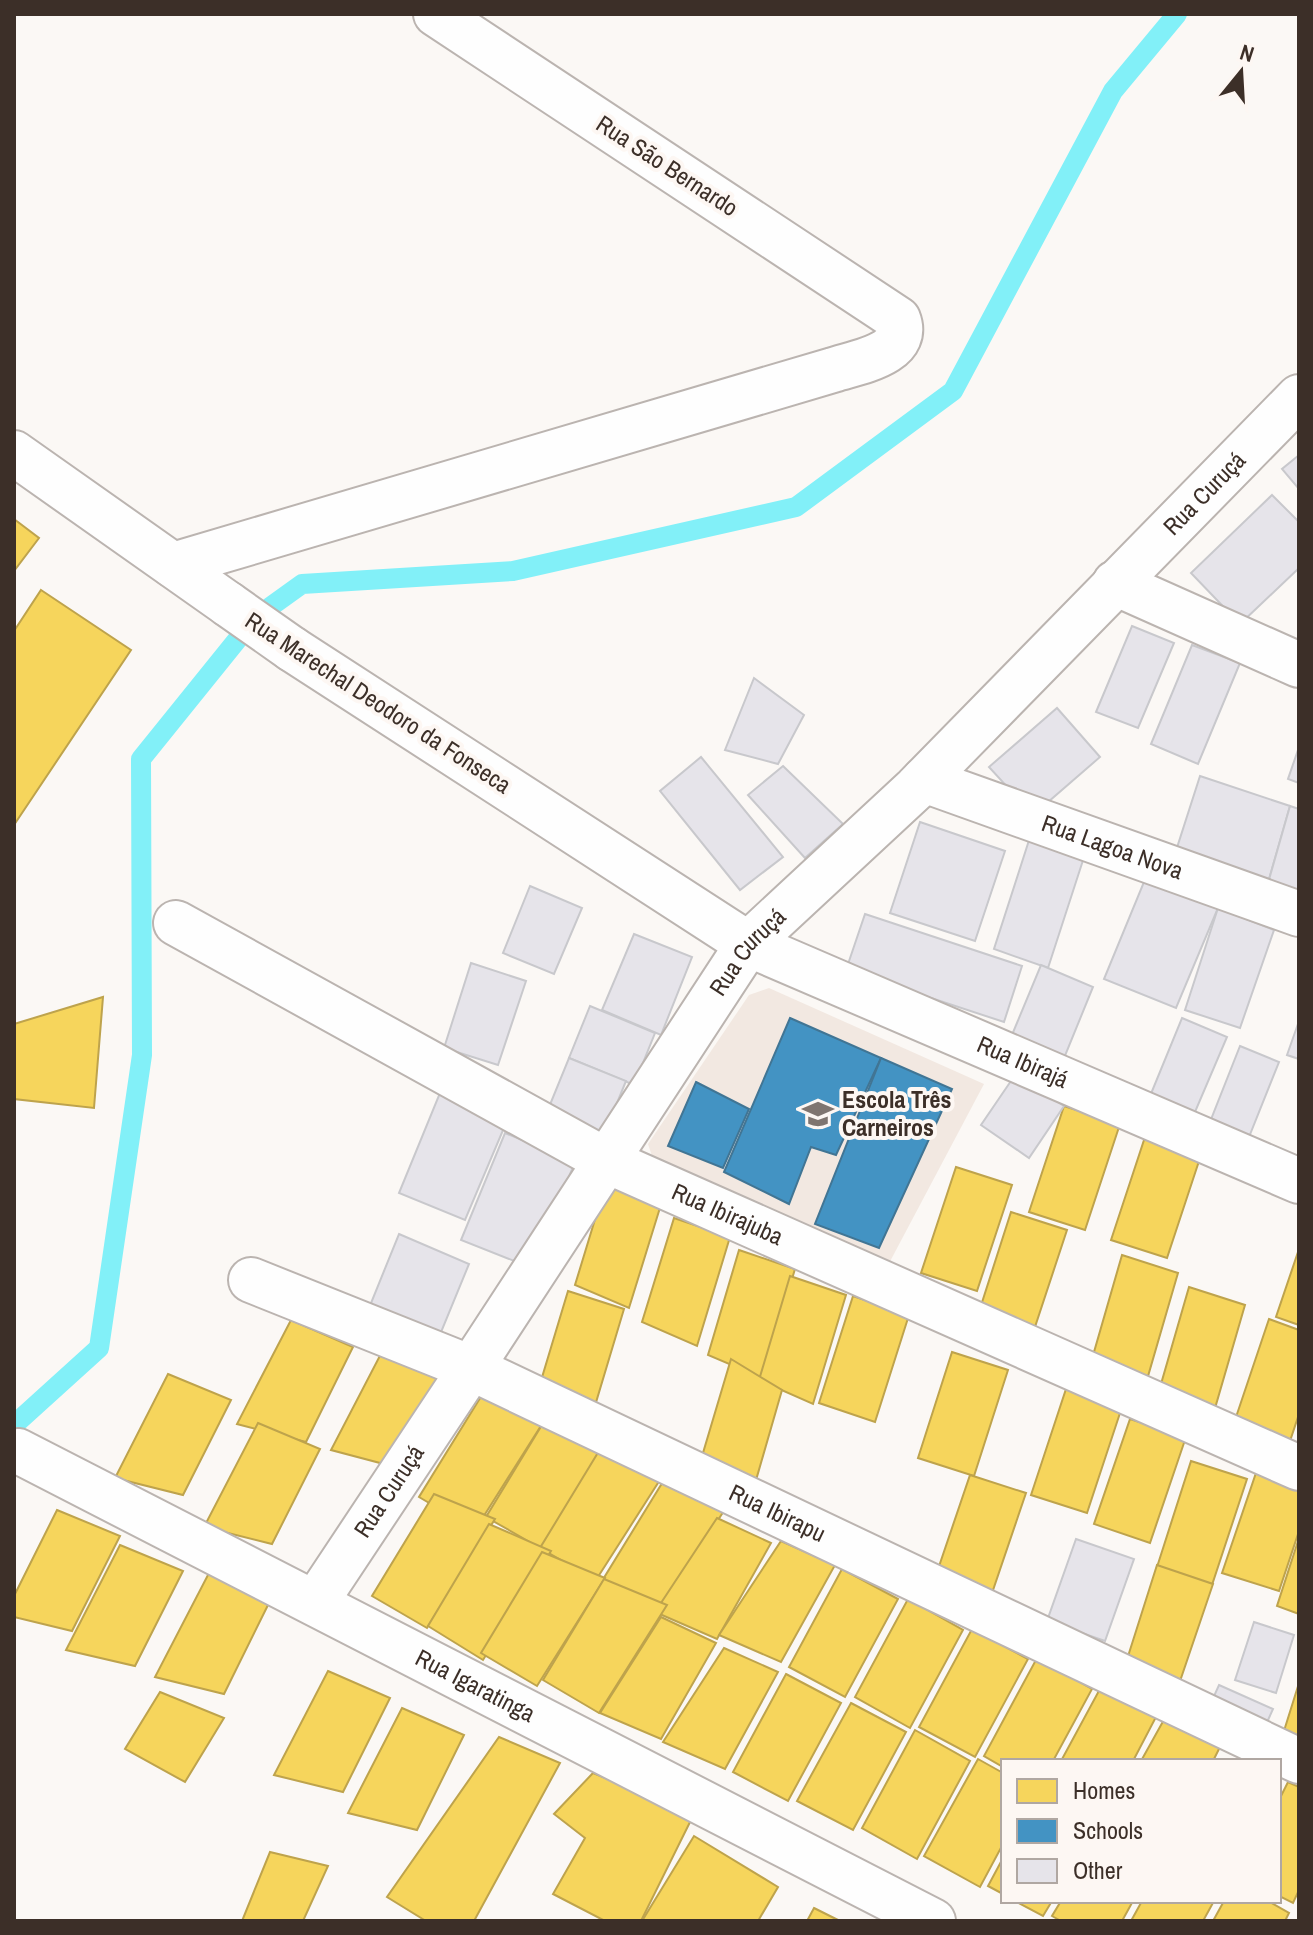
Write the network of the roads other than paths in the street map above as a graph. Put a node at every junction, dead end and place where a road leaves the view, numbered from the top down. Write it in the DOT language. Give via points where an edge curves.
graph roads {
  1 [pos="436,14"];
  2 [pos="1299,397"];
  3 [pos="14,453"];
  4 [pos="173,565"];
  5 [pos="1115,583"];
  6 [pos="1299,665"];
  7 [pos="924,780"];
  8 [pos="1299,914"];
  9 [pos="176,923"];
  10 [pos="748,944"];
  11 [pos="605,1160"];
  12 [pos="1299,1181"];
  13 [pos="251,1280"];
  14 [pos="471,1368"];
  15 [pos="18,1451"];
  16 [pos="1299,1468"];
  17 [pos="315,1603"];
  18 [pos="1299,1761"];
  19 [pos="933,1921"];
  1 -- 4 [label="street, Rua São Bernardo" via="898,319 898,341 888,351 833,370"];
  2 -- 5 [label="street, Rua Curuçá"];
  3 -- 4 [label="street, Rua Marechal Deodoro da Fonseca"];
  4 -- 10 [label="street, Rua Marechal Deodoro da Fonseca" via="292,649"];
  5 -- 6 [label="street"];
  5 -- 7 [label="street, Rua Curuçá"];
  7 -- 8 [label="street, Rua Lagoa Nova"];
  7 -- 10 [label="street, Rua Curuçá"];
  9 -- 11 [label="street, Rua Ibirajuba"];
  10 -- 11 [label="street, Rua Curuçá"];
  10 -- 12 [label="street, Rua Ibirajá"];
  11 -- 14 [label="street, Rua Curuçá"];
  11 -- 16 [label="street, Rua Ibirajuba"];
  13 -- 14 [label="street, Rua Ibirapu"];
  14 -- 17 [label="street, Rua Curuçá"];
  14 -- 18 [label="street, Rua Ibirapu"];
  15 -- 17 [label="street, Rua Igaratinga"];
  17 -- 19 [label="street, Rua Igaratinga"];
}
